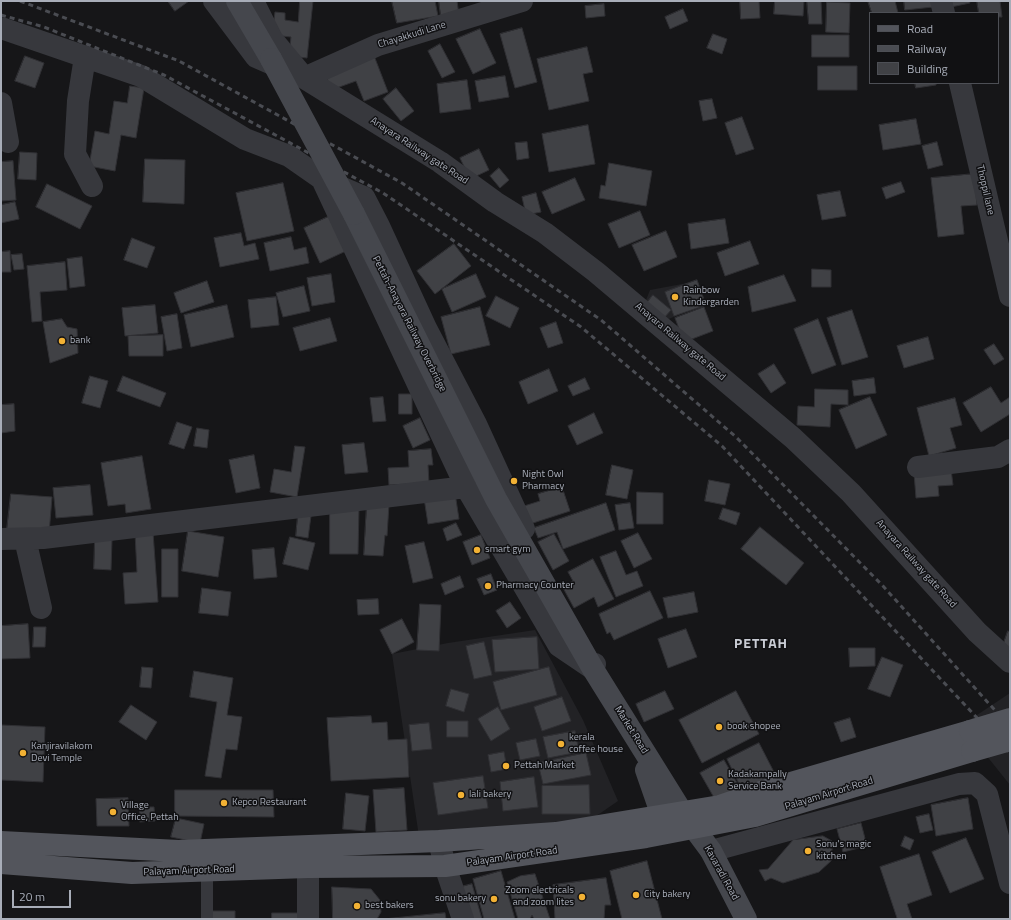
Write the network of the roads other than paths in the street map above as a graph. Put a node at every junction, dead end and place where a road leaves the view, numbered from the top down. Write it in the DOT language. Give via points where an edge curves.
graph roads {
  1 [pos="214,1"];
  2 [pos="237,1"];
  3 [pos="253,1"];
  4 [pos="522,1"];
  5 [pos="941,1"];
  6 [pos="944,12"];
  7 [pos="1,28"];
  8 [pos="85,57"];
  9 [pos="304,78"];
  10 [pos="960,84"];
  11 [pos="1,103"];
  12 [pos="8,142"];
  13 [pos="322,179"];
  14 [pos="92,186"];
  15 [pos="1010,296"];
  16 [pos="1010,450"];
  17 [pos="918,467"];
  18 [pos="466,488"];
  19 [pos="25,538"];
  20 [pos="1,539"];
  21 [pos="41,608"];
  22 [pos="581,648"];
  23 [pos="1010,662"];
  24 [pos="593,669"];
  25 [pos="1010,719"];
  26 [pos="1010,740"];
  27 [pos="971,741"];
  28 [pos="648,756"];
  29 [pos="685,817"];
  30 [pos="439,841"];
  31 [pos="1,842"];
  32 [pos="711,851"];
  33 [pos="1,863"];
  34 [pos="445,866"];
  35 [pos="308,867"];
  36 [pos="208,870"];
  37 [pos="1010,883"];
  38 [pos="207,919"];
  39 [pos="308,919"];
  40 [pos="463,919"];
  41 [pos="746,919"];
  1 -- 9 [label="street" via="256,57"];
  2 -- 22 [label="main road, Pettah-Anayara Railway Overbridge, bridge" via="272,59 354,214 496,499"];
  3 -- 9 [label="street" via="272,39"];
  4 -- 9 [label="street, Chayakkudi Lane" via="378,45"];
  5 -- 6 [label="street"];
  7 -- 8 [label="street"];
  8 -- 13 [label="street" via="142,76 245,139 289,156"];
  8 -- 14 [label="street" via="78,101 75,154"];
  9 -- 23 [label="street, Anayara Railway gate Road" via="440,162 495,202 545,233 596,272 805,449 851,493 977,632"];
  10 -- 15 [label="street, Thoppil lane"];
  11 -- 12 [label="street"];
  13 -- 18 [label="street"];
  13 -- 24 [label="street" via="364,197 426,328 476,424 537,556 596,658"];
  16 -- 17 [label="street" via="998,457"];
  18 -- 19 [label="street"];
  18 -- 24 [label="street" via="559,646"];
  19 -- 20 [label="street"];
  19 -- 21 [label="street"];
  22 -- 24 [label="main road, Market Road"];
  24 -- 28 [label="main road, Market Road"];
  25 -- 27 [label="main road, bridge"];
  26 -- 27 [label="main road, Palayam Airport Road, bridge"];
  27 -- 29 [label="main road, Palayam Airport Road" via="770,789"];
  27 -- 29 [label="main road, Palayam Airport Road" via="755,816"];
  28 -- 29 [label="main road" via="667,769"];
  28 -- 29 [label="main road" via="645,771"];
  29 -- 30 [label="main road, Palayam Airport Road" via="556,833"];
  29 -- 32 [label="main road, Kavaradi Road"];
  29 -- 34 [label="main road, Palayam Airport Road" via="646,837"];
  30 -- 31 [label="main road, Palayam Airport Road" via="179,851"];
  30 -- 34 [label="street"];
  32 -- 37 [label="street" via="958,784 975,783 987,794"];
  32 -- 41 [label="main road, Kavaradi Road"];
  33 -- 36 [label="main road, Palayam Airport Road" via="132,873"];
  34 -- 35 [label="main road, Palayam Airport Road"];
  34 -- 40 [label="street"];
  35 -- 36 [label="main road, Palayam Airport Road"];
  35 -- 39 [label="street"];
  36 -- 38 [label="lane"];
}
